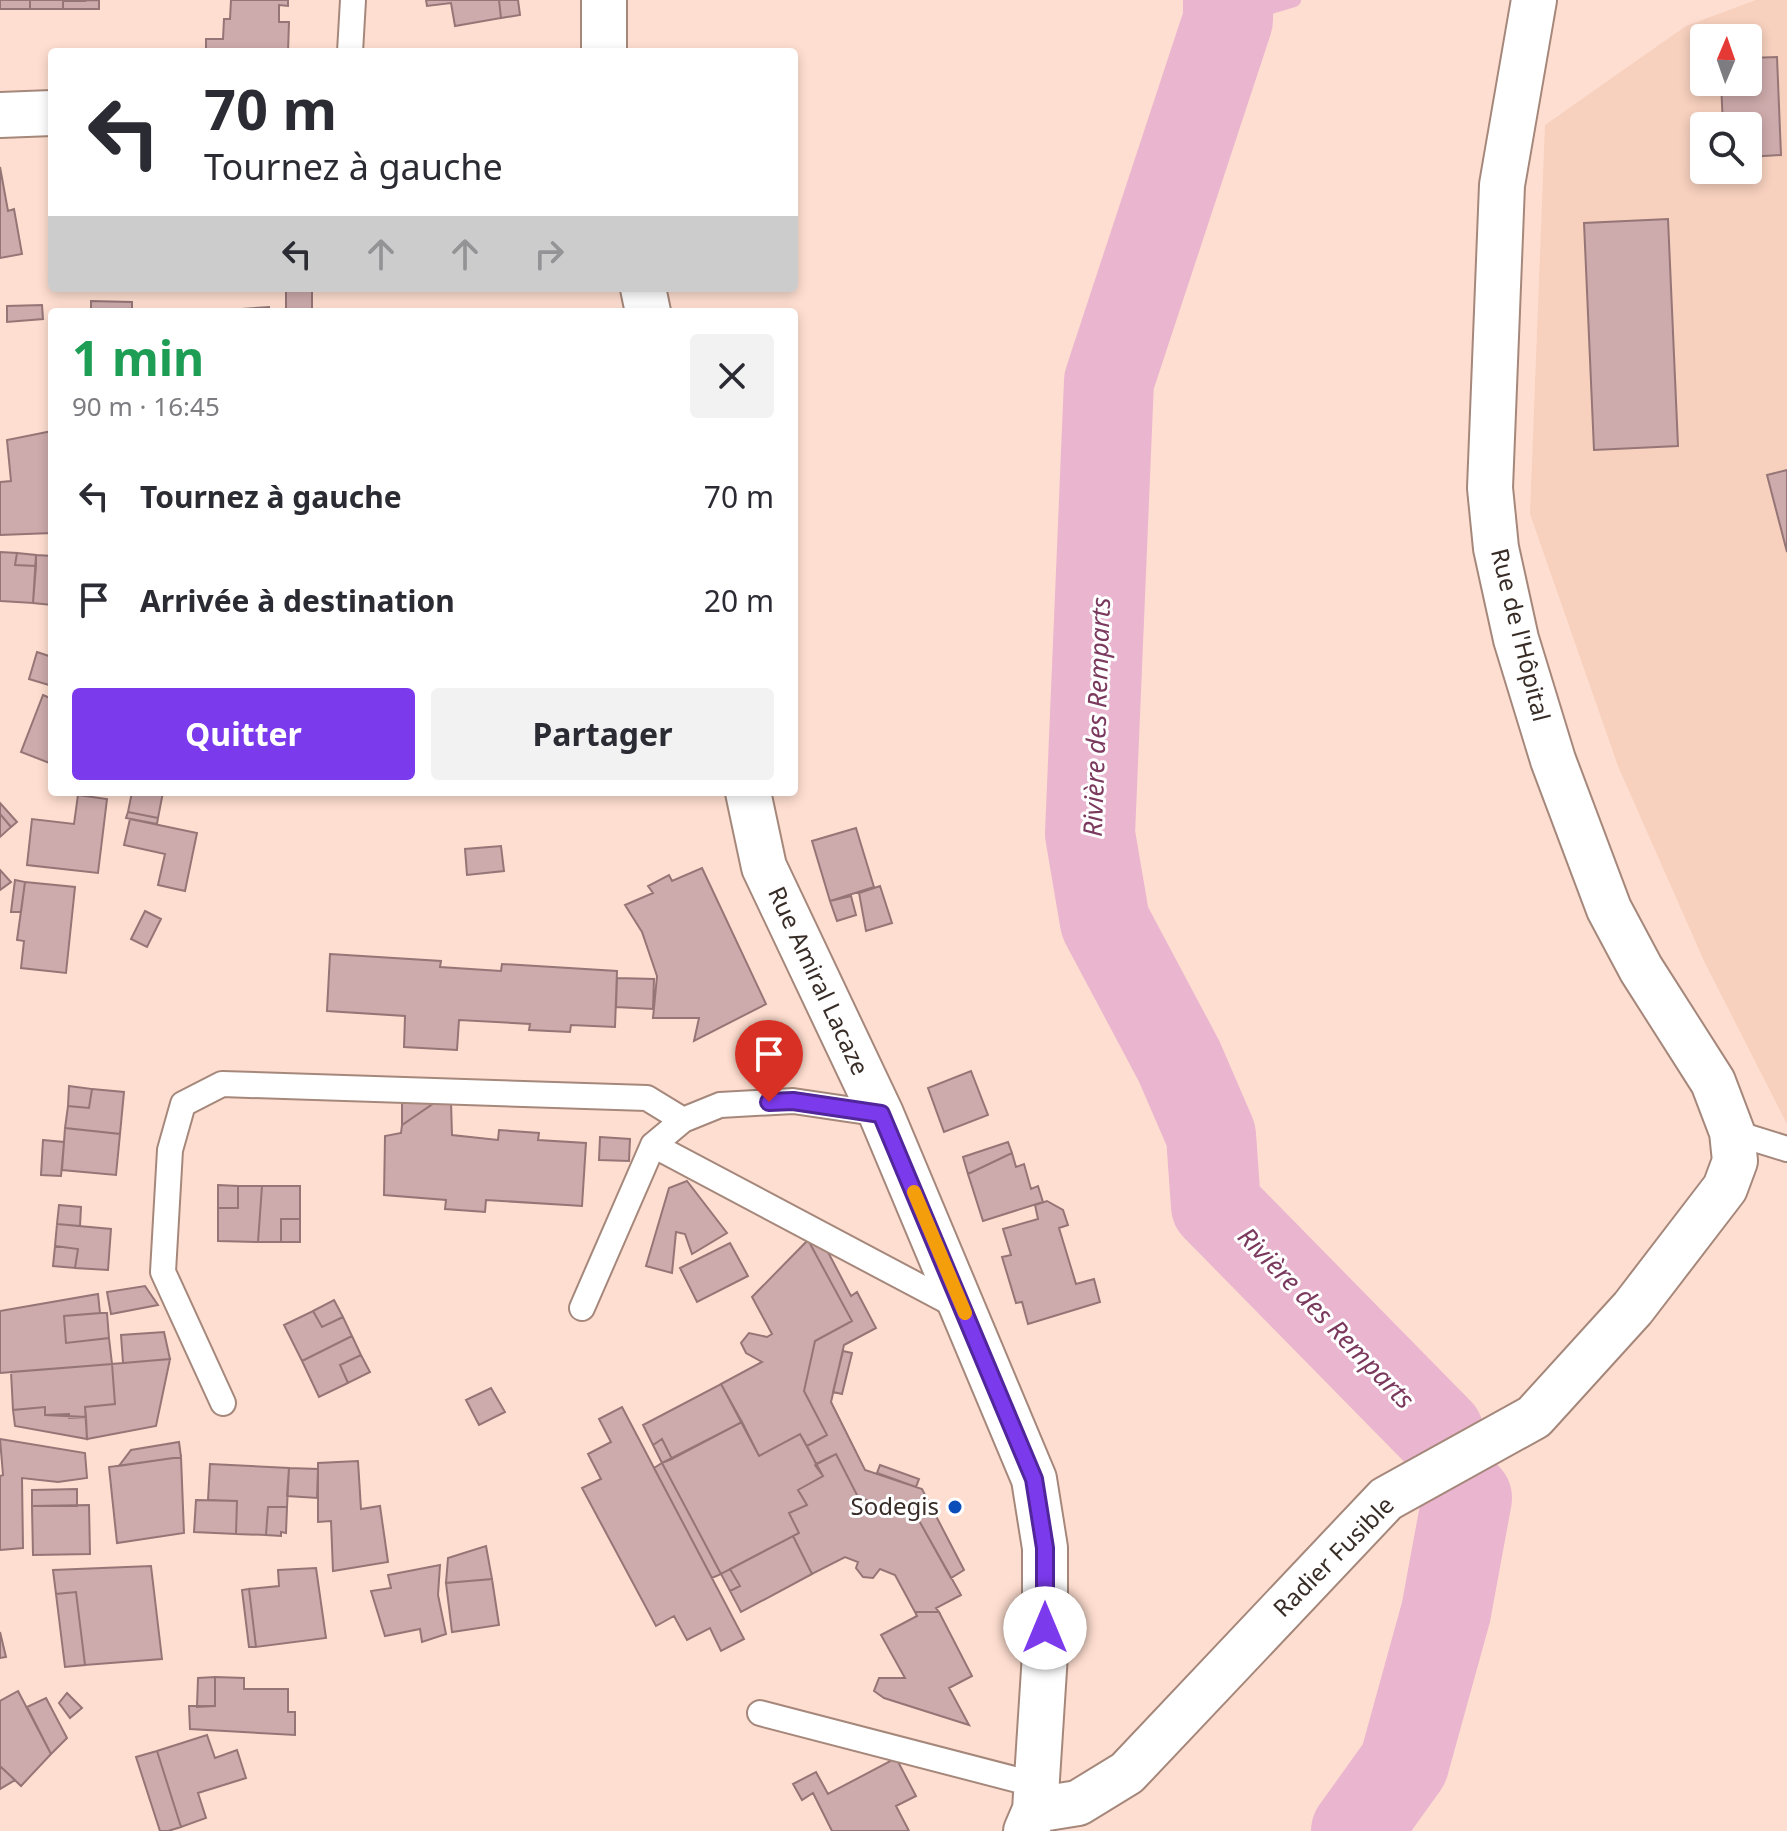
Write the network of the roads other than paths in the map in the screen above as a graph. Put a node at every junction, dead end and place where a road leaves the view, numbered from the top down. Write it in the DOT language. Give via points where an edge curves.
graph roads {
  1 [pos="353,0"];
  2 [pos="604,0"];
  3 [pos="1534,0"];
  4 [pos="350,48"];
  5 [pos="604,48"];
  6 [pos="48,113"];
  7 [pos="0,115"];
  8 [pos="749,796"];
  9 [pos="881,1114"];
  10 [pos="683,1120"];
  11 [pos="1732,1132"];
  12 [pos="653,1145"];
  13 [pos="1787,1149"];
  14 [pos="582,1308"];
  15 [pos="964,1310"];
  16 [pos="223,1403"];
  17 [pos="760,1713"];
  18 [pos="1033,1809"];
  1 -- 4 [label="lane"];
  2 -- 5 [label="street"];
  3 -- 11 [label="street, Rue de l'Hôpital" via="1502,185 1490,488 1496,548 1516,639 1553,760 1609,909 1713,1082"];
  6 -- 7 [label="street"];
  8 -- 9 [label="street, Rue Amiral Lacaze" via="764,867"];
  9 -- 10 [label="lane" via="793,1101 720,1105"];
  9 -- 15 [label="street, Rue Amiral Lacaze"];
  10 -- 12 [label="lane"];
  10 -- 16 [label="lane" via="647,1098 222,1084 183,1104 170,1150 163,1272"];
  11 -- 13 [label="lane"];
  11 -- 18 [label="street, Radier Fusible" via="1735,1161 1725,1188 1633,1308 1534,1417 1386,1499 1129,1771 1078,1803"];
  12 -- 14 [label="lane"];
  12 -- 15 [label="lane"];
  15 -- 18 [label="street, Rue Amiral Lacaze" via="1034,1479 1045,1548 1045,1654"];
  17 -- 18 [label="lane"];
}
